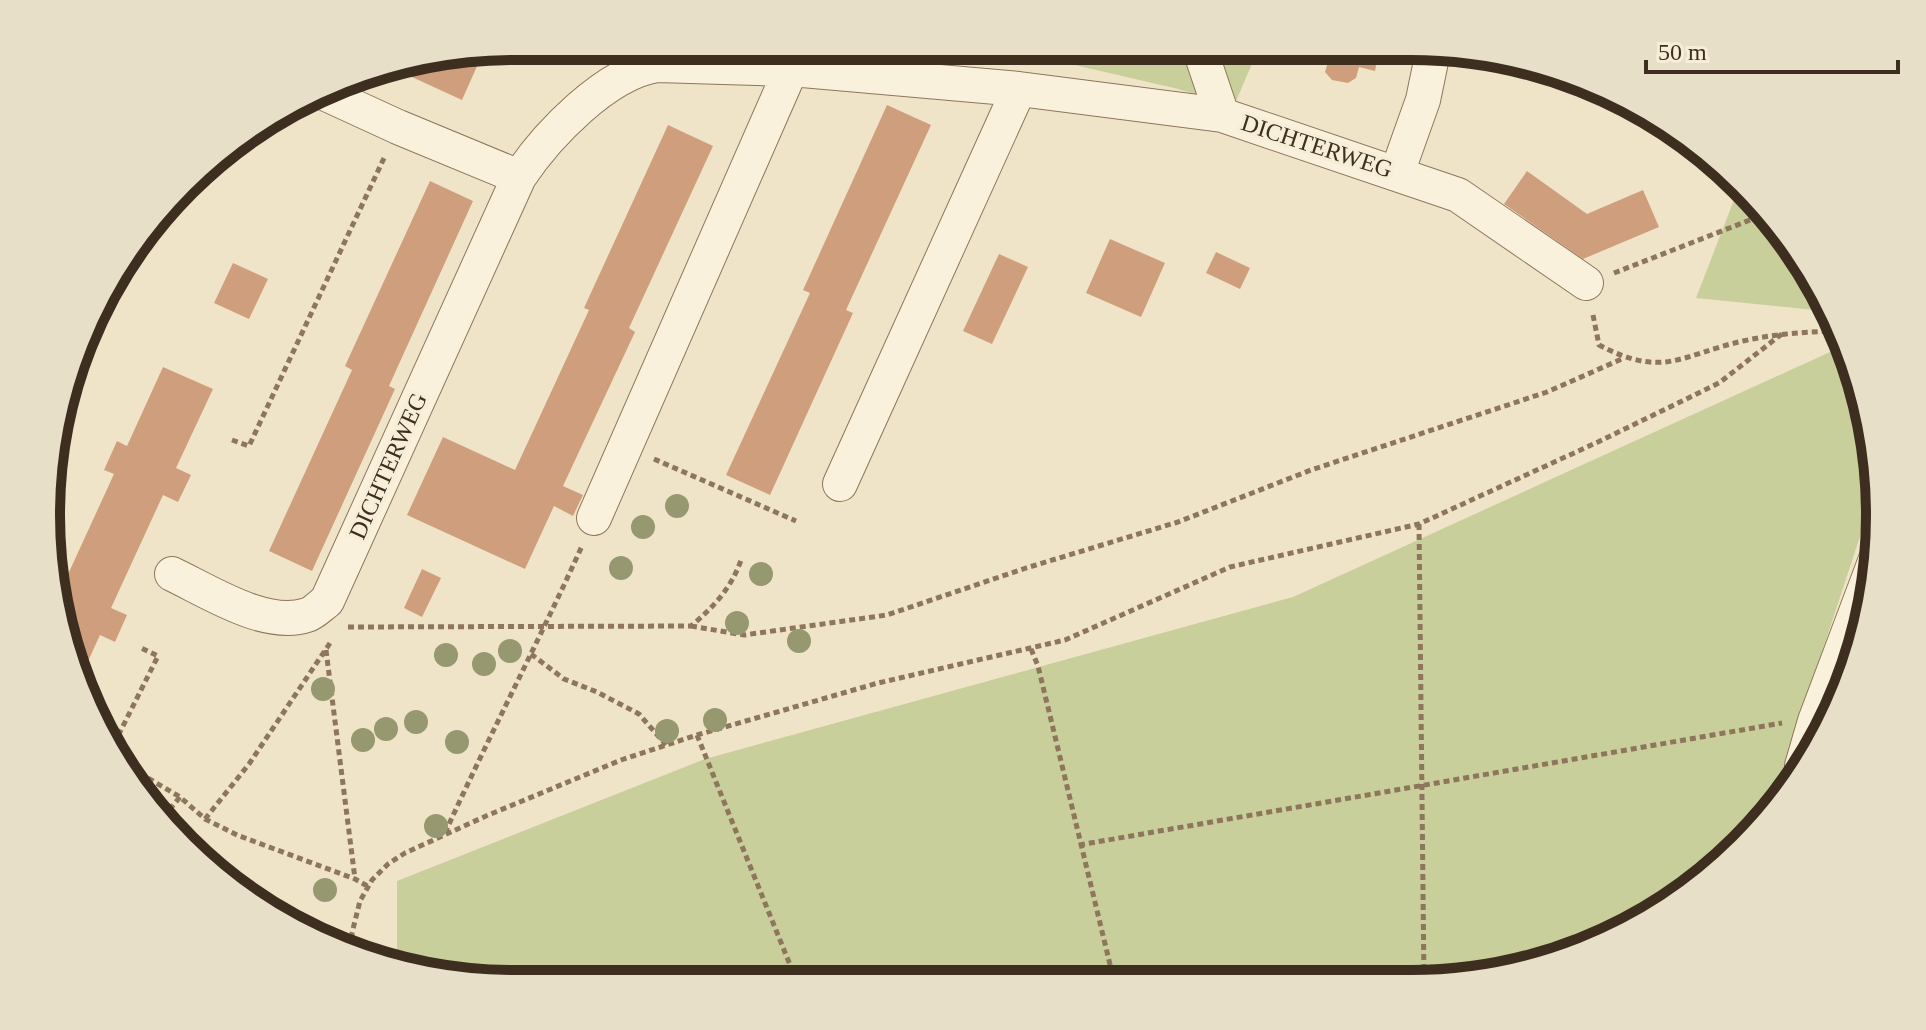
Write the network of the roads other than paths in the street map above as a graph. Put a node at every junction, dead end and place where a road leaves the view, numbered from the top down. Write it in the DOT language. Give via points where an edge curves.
graph roads {
  1 [pos="1203,60"];
  2 [pos="1431,61"];
  3 [pos="791,69"];
  4 [pos="1019,89"];
  5 [pos="335,98"];
  6 [pos="1222,115"];
  7 [pos="1397,173"];
  8 [pos="519,177"];
  9 [pos="1586,283"];
  10 [pos="840,484"];
  11 [pos="594,518"];
  12 [pos="172,574"];
  13 [pos="1853,619"];
  14 [pos="1813,726"];
  1 -- 6 [label="street"];
  2 -- 7 [label="street"];
  3 -- 4 [label="street, DICHTERWEG"];
  3 -- 8 [label="street, DICHTERWEG" via="642,67 585,102 535,152"];
  3 -- 11 [label="street"];
  4 -- 6 [label="street, DICHTERWEG"];
  4 -- 10 [label="street"];
  5 -- 8 [label="street"];
  6 -- 7 [label="street, DICHTERWEG"];
  7 -- 9 [label="street, DICHTERWEG" via="1458,195"];
  8 -- 12 [label="street, DICHTERWEG" via="327,601 308,615 276,618"];
  13 -- 14 [label="street"];
}
